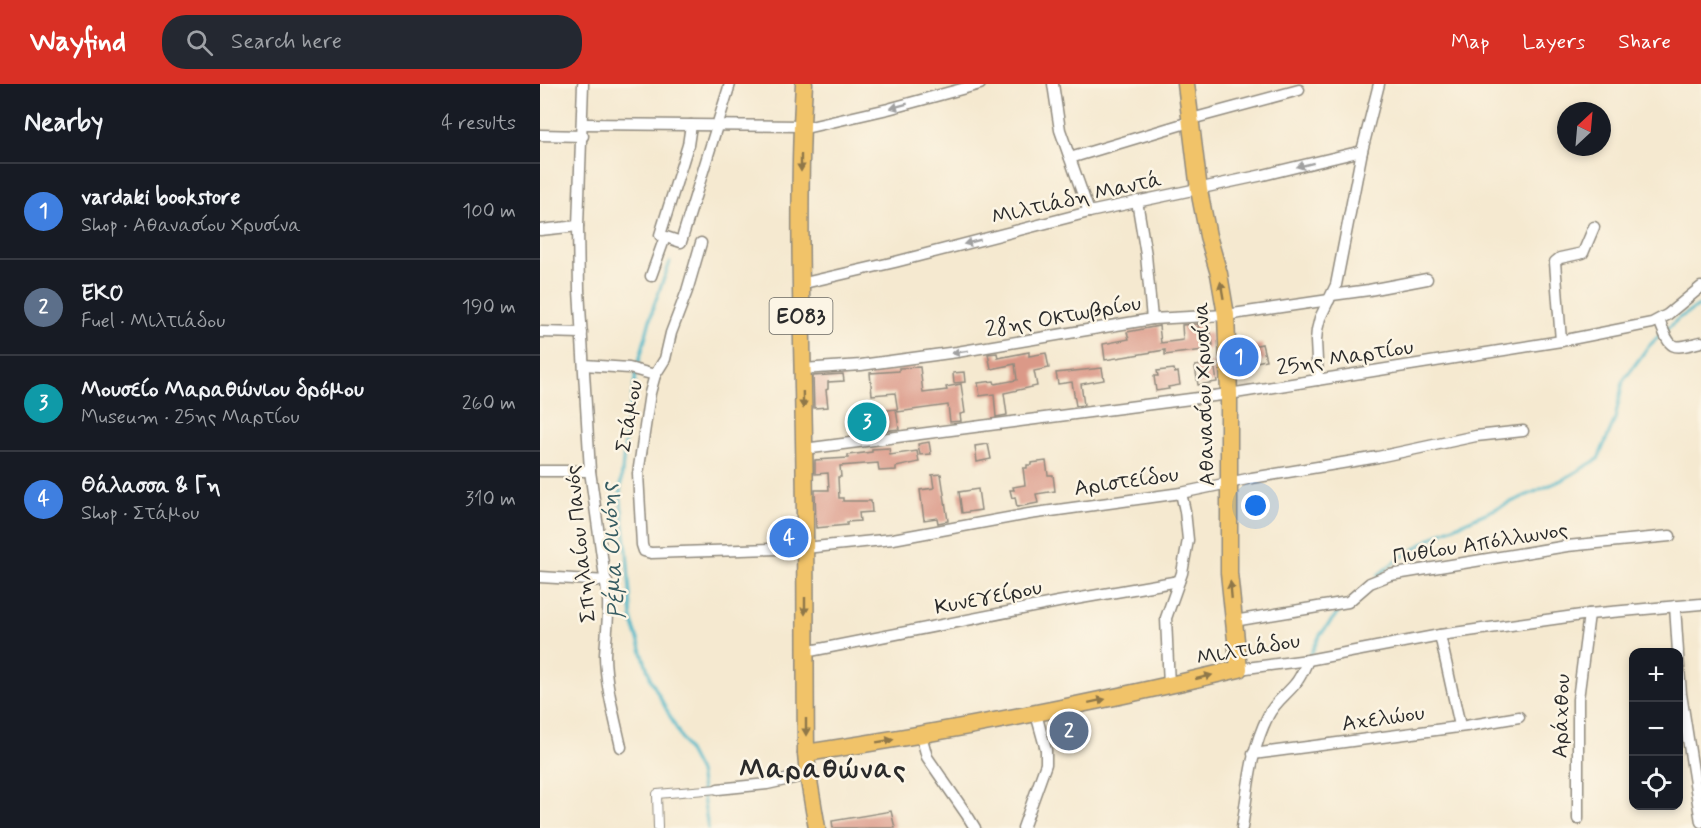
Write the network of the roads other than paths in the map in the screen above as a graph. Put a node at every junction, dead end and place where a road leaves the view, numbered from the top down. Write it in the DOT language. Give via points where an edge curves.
graph roads {
  1 [pos="583,84"];
  2 [pos="730,84"];
  3 [pos="804,84"];
  4 [pos="977,84"];
  5 [pos="1053,84"];
  6 [pos="1186,84"];
  7 [pos="1379,84"];
  8 [pos="1299,90"];
  9 [pos="1190,120"];
  10 [pos="583,124"];
  11 [pos="691,125"];
  12 [pos="719,125"];
  13 [pos="801,128"];
  14 [pos="540,135"];
  15 [pos="583,136"];
  16 [pos="1362,151"];
  17 [pos="1070,158"];
  18 [pos="1198,190"];
  19 [pos="1137,201"];
  20 [pos="1089,212"];
  21 [pos="578,226"];
  22 [pos="1594,227"];
  23 [pos="540,230"];
  24 [pos="666,237"];
  25 [pos="701,243"];
  26 [pos="651,276"];
  27 [pos="1427,279"];
  28 [pos="800,284"];
  29 [pos="1701,287"];
  30 [pos="1331,298"];
  31 [pos="1226,315"];
  32 [pos="1152,319"];
  33 [pos="1659,320"];
  34 [pos="540,332"];
  35 [pos="582,333"];
  36 [pos="1561,341"];
  37 [pos="1701,342"];
  38 [pos="584,365"];
  39 [pos="803,369"];
  40 [pos="655,375"];
  41 [pos="1318,380"];
  42 [pos="1229,394"];
  43 [pos="1523,430"];
  44 [pos="804,449"];
  45 [pos="540,471"];
  46 [pos="590,471"];
  47 [pos="1230,483"];
  48 [pos="1181,493"];
  49 [pos="1670,536"];
  50 [pos="805,548"];
  51 [pos="540,577"];
  52 [pos="607,581"];
  53 [pos="1179,581"];
  54 [pos="1701,604"];
  55 [pos="1675,606"];
  56 [pos="1589,614"];
  57 [pos="1234,621"];
  58 [pos="1440,635"];
  59 [pos="1678,648"];
  60 [pos="805,652"];
  61 [pos="1308,660"];
  62 [pos="1239,669"];
  63 [pos="1169,686"];
  64 [pos="1682,702"];
  65 [pos="1036,714"];
  66 [pos="1518,717"];
  67 [pos="1460,726"];
  68 [pos="921,735"];
  69 [pos="621,747"];
  70 [pos="806,753"];
  71 [pos="1253,754"];
  72 [pos="808,775"];
  73 [pos="718,789"];
  74 [pos="1578,819"];
  75 [pos="1701,822"];
  76 [pos="658,828"];
  77 [pos="817,828"];
  78 [pos="975,828"];
  79 [pos="1023,828"];
  80 [pos="1242,828"];
  1 -- 10 [label="street, Σπηλαίου Πανός"];
  2 -- 12 [label="street"];
  3 -- 13 [label="main road, ΕΟ83"];
  4 -- 13 [label="street, one-way"];
  5 -- 17 [label="street" via="1060,130"];
  6 -- 9 [label="main road, Αθανασίου Χρυσίνα"];
  7 -- 16 [label="street"];
  8 -- 9 [label="street"];
  9 -- 17 [label="street"];
  9 -- 18 [label="main road, Αθανασίου Χρυσίνα"];
  10 -- 11 [label="street"];
  10 -- 15 [label="street, Σπηλαίου Πανός"];
  11 -- 12 [label="street"];
  11 -- 24 [label="street" via="660,235"];
  12 -- 13 [label="street"];
  12 -- 24 [label="street" via="681,242"];
  13 -- 28 [label="main road, ΕΟ83, one-way"];
  14 -- 15 [label="street"];
  15 -- 21 [label="street, Σπηλαίου Πανός"];
  16 -- 18 [label="street, Μιλτιάδη Μαντά, one-way"];
  16 -- 30 [label="street"];
  17 -- 20 [label="street"];
  18 -- 19 [label="street, Μιλτιάδη Μαντά"];
  31 -- 18 [label="main road, Αθανασίου Χρυσίνα, one-way"];
  19 -- 20 [label="street, Μιλτιάδη Μαντά"];
  19 -- 32 [label="street"];
  20 -- 28 [label="street, Μιλτιάδη Μαντά, one-way"];
  21 -- 23 [label="street"];
  21 -- 35 [label="street, Σπηλαίου Πανός"];
  22 -- 36 [label="street" via="1582,253 1555,262"];
  24 -- 26 [label="street"];
  25 -- 40 [label="street, Στάμου" via="665,359"];
  27 -- 30 [label="street, 28ης Οκτωβρίου"];
  28 -- 39 [label="main road, ΕΟ83"];
  29 -- 33 [label="street, 25ης Μαρτίου"];
  30 -- 31 [label="street, 28ης Οκτωβρίου"];
  30 -- 41 [label="street" via="1317,330"];
  31 -- 32 [label="street, 28ης Οκτωβρίου"];
  31 -- 42 [label="main road, Αθανασίου Χρυσίνα"];
  32 -- 39 [label="street, 28ης Οκτωβρίου, one-way" via="957,352"];
  33 -- 36 [label="street, 25ης Μαρτίου"];
  33 -- 37 [label="street" via="1671,345"];
  34 -- 35 [label="street"];
  35 -- 38 [label="street, Σπηλαίου Πανός"];
  36 -- 41 [label="street, 25ης Μαρτίου"];
  38 -- 40 [label="street" via="629,368"];
  38 -- 46 [label="street, Σπηλαίου Πανός"];
  39 -- 44 [label="main road, ΕΟ83, one-way"];
  40 -- 50 [label="street, Στάμου" via="638,474 644,551"];
  41 -- 42 [label="street, 25ης Μαρτίου"];
  42 -- 44 [label="street, 25ης Μαρτίου"];
  42 -- 47 [label="main road, Αθανασίου Χρυσίνα"];
  43 -- 47 [label="street, Αριστείδου"];
  44 -- 50 [label="main road, ΕΟ83"];
  45 -- 46 [label="street"];
  46 -- 52 [label="street, Σπηλαίου Πανός"];
  47 -- 48 [label="street, Αριστείδου"];
  57 -- 47 [label="main road, Αθανασίου Χρυσίνα, one-way" via="1229,573"];
  48 -- 50 [label="street, Αριστείδου" via="1029,514 893,539"];
  48 -- 53 [label="street" via="1188,540"];
  49 -- 57 [label="street, Πυθίου Απόλλωνος" via="1566,546 1390,575 1370,583 1348,602"];
  50 -- 60 [label="main road, ΕΟ83, one-way"];
  51 -- 52 [label="street"];
  52 -- 69 [label="street, Σπηλαίου Πανός" via="609,619 605,655"];
  53 -- 60 [label="street, Κυνεγείρου"];
  53 -- 63 [label="street" via="1166,618"];
  54 -- 55 [label="street, Μιλτιάδου"];
  55 -- 56 [label="street, Μιλτιάδου"];
  55 -- 59 [label="street"];
  56 -- 58 [label="street, Μιλτιάδου"];
  56 -- 74 [label="street, Αράχθου" via="1578,699"];
  57 -- 62 [label="main road, Αθανασίου Χρυσίνα"];
  58 -- 61 [label="street, Μιλτιάδου"];
  58 -- 67 [label="street"];
  60 -- 70 [label="main road, ΕΟ83, one-way"];
  61 -- 62 [label="street, Μιλτιάδου"];
  61 -- 71 [label="street" via="1301,676 1269,714"];
  63 -- 62 [label="main road, Μιλτιάδου, one-way"];
  65 -- 63 [label="main road, Μιλτιάδου, one-way"];
  64 -- 75 [label="street"];
  65 -- 68 [label="main road, Μιλτιάδου"];
  65 -- 79 [label="street" via="1046,761"];
  66 -- 67 [label="street, Αχελώου"];
  67 -- 71 [label="street, Αχελώου"];
  70 -- 68 [label="main road, Μιλτιάδου, one-way"];
  68 -- 78 [label="street" via="927,757"];
  70 -- 72 [label="main road, ΕΟ83"];
  71 -- 80 [label="street"];
  72 -- 73 [label="street"];
  72 -- 77 [label="main road, ΕΟ83"];
  73 -- 76 [label="street" via="657,794"];
}
